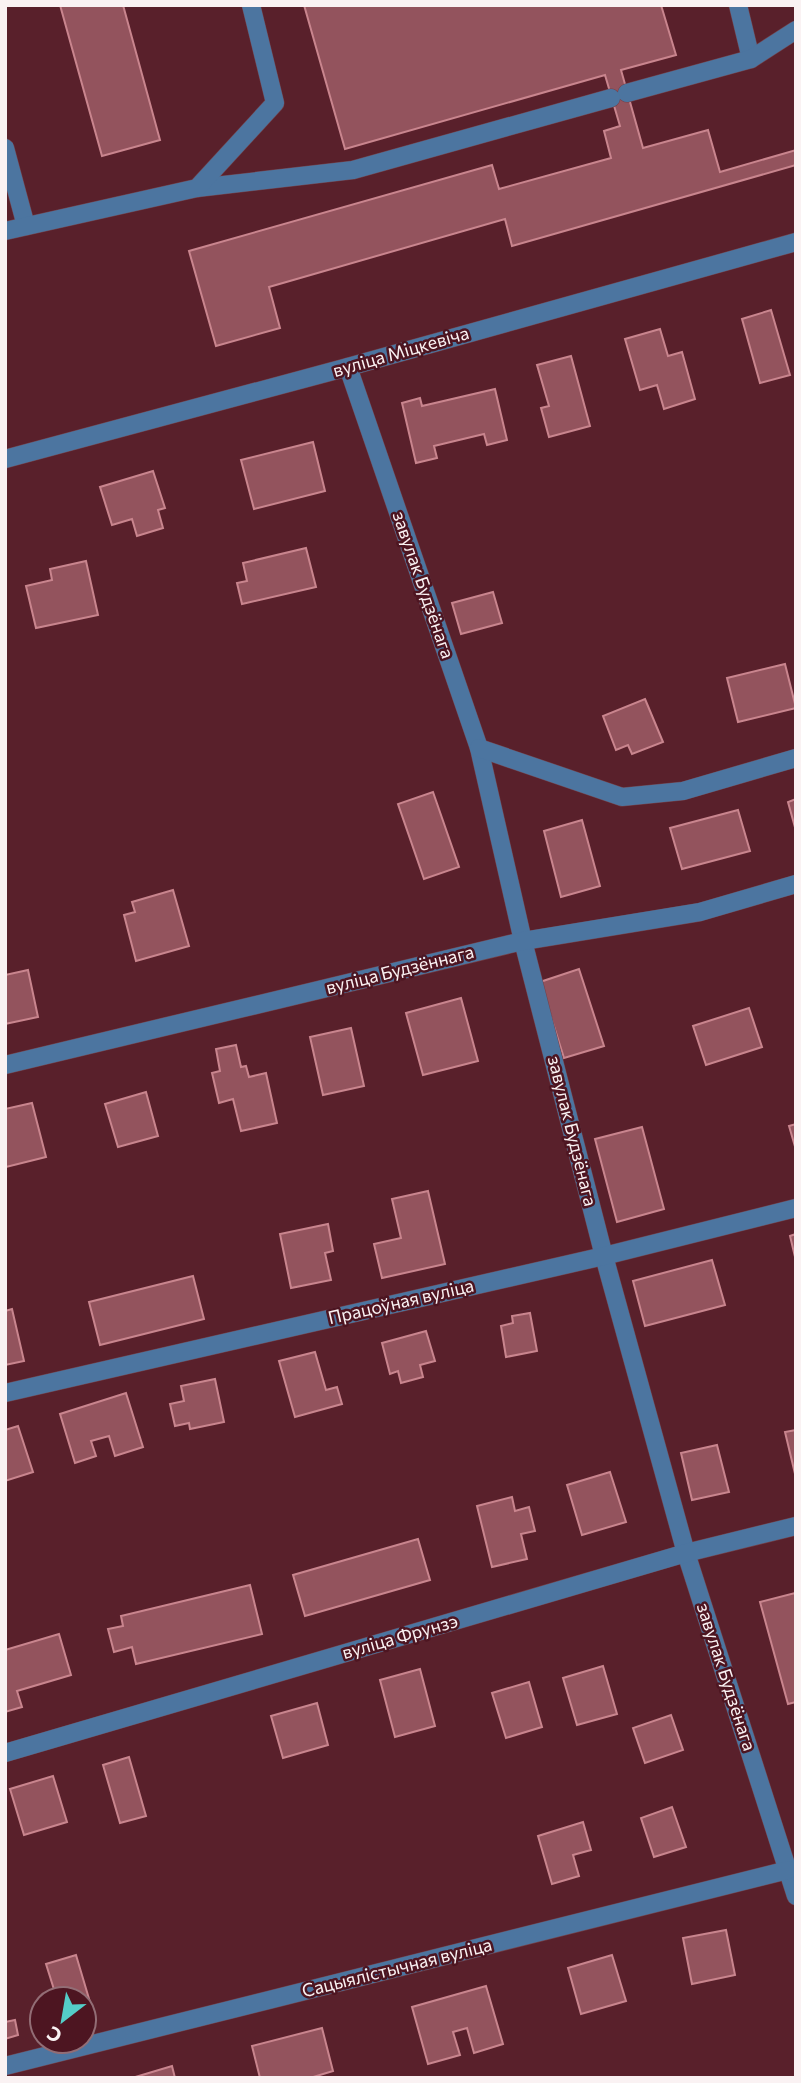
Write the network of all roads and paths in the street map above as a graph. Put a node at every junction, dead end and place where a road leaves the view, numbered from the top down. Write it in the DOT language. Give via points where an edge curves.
graph roads {
  1 [pos="250,5"];
  2 [pos="738,5"];
  3 [pos="796,30"];
  4 [pos="751,59"];
  5 [pos="5,148"];
  6 [pos="197,188"];
  7 [pos="26,226"];
  8 [pos="5,231"];
  9 [pos="796,242"];
  10 [pos="348,367"];
  11 [pos="5,459"];
  12 [pos="479,748"];
  13 [pos="796,758"];
  14 [pos="796,884"];
  15 [pos="523,941"];
  16 [pos="5,1065"];
  17 [pos="796,1208"];
  18 [pos="604,1256"];
  19 [pos="5,1393"];
  20 [pos="796,1526"];
  21 [pos="686,1553"];
  22 [pos="5,1753"];
  23 [pos="788,1870"];
  24 [pos="796,1896"];
  25 [pos="5,2066"];
  1 -- 6 [label="street" via="275,103"];
  2 -- 4 [label="street"];
  3 -- 4 [label="street"];
  4 -- 6 [label="street" via="352,170"];
  5 -- 7 [label="street"];
  6 -- 7 [label="street"];
  7 -- 8 [label="street"];
  9 -- 10 [label="street, вуліца Міцкевіча"];
  10 -- 11 [label="street, вуліца Міцкевіча"];
  10 -- 12 [label="street, завулак Будзёнага"];
  12 -- 13 [label="street" via="622,797 683,791"];
  12 -- 15 [label="street, завулак Будзёнага"];
  14 -- 15 [label="street, вуліца Будзённага" via="700,912"];
  15 -- 16 [label="street, вуліца Будзённага"];
  15 -- 18 [label="street, завулак Будзёнага"];
  17 -- 18 [label="street, Працоўная вуліца"];
  18 -- 19 [label="street, Працоўная вуліца"];
  18 -- 21 [label="street, завулак Будзёнага"];
  20 -- 21 [label="street, вуліца Фрунзэ"];
  21 -- 22 [label="street, вуліца Фрунзэ"];
  21 -- 23 [label="street, завулак Будзёнага"];
  23 -- 24 [label="street, завулак Будзёнага"];
  23 -- 25 [label="street, Сацыялістычная вуліца"];
}
